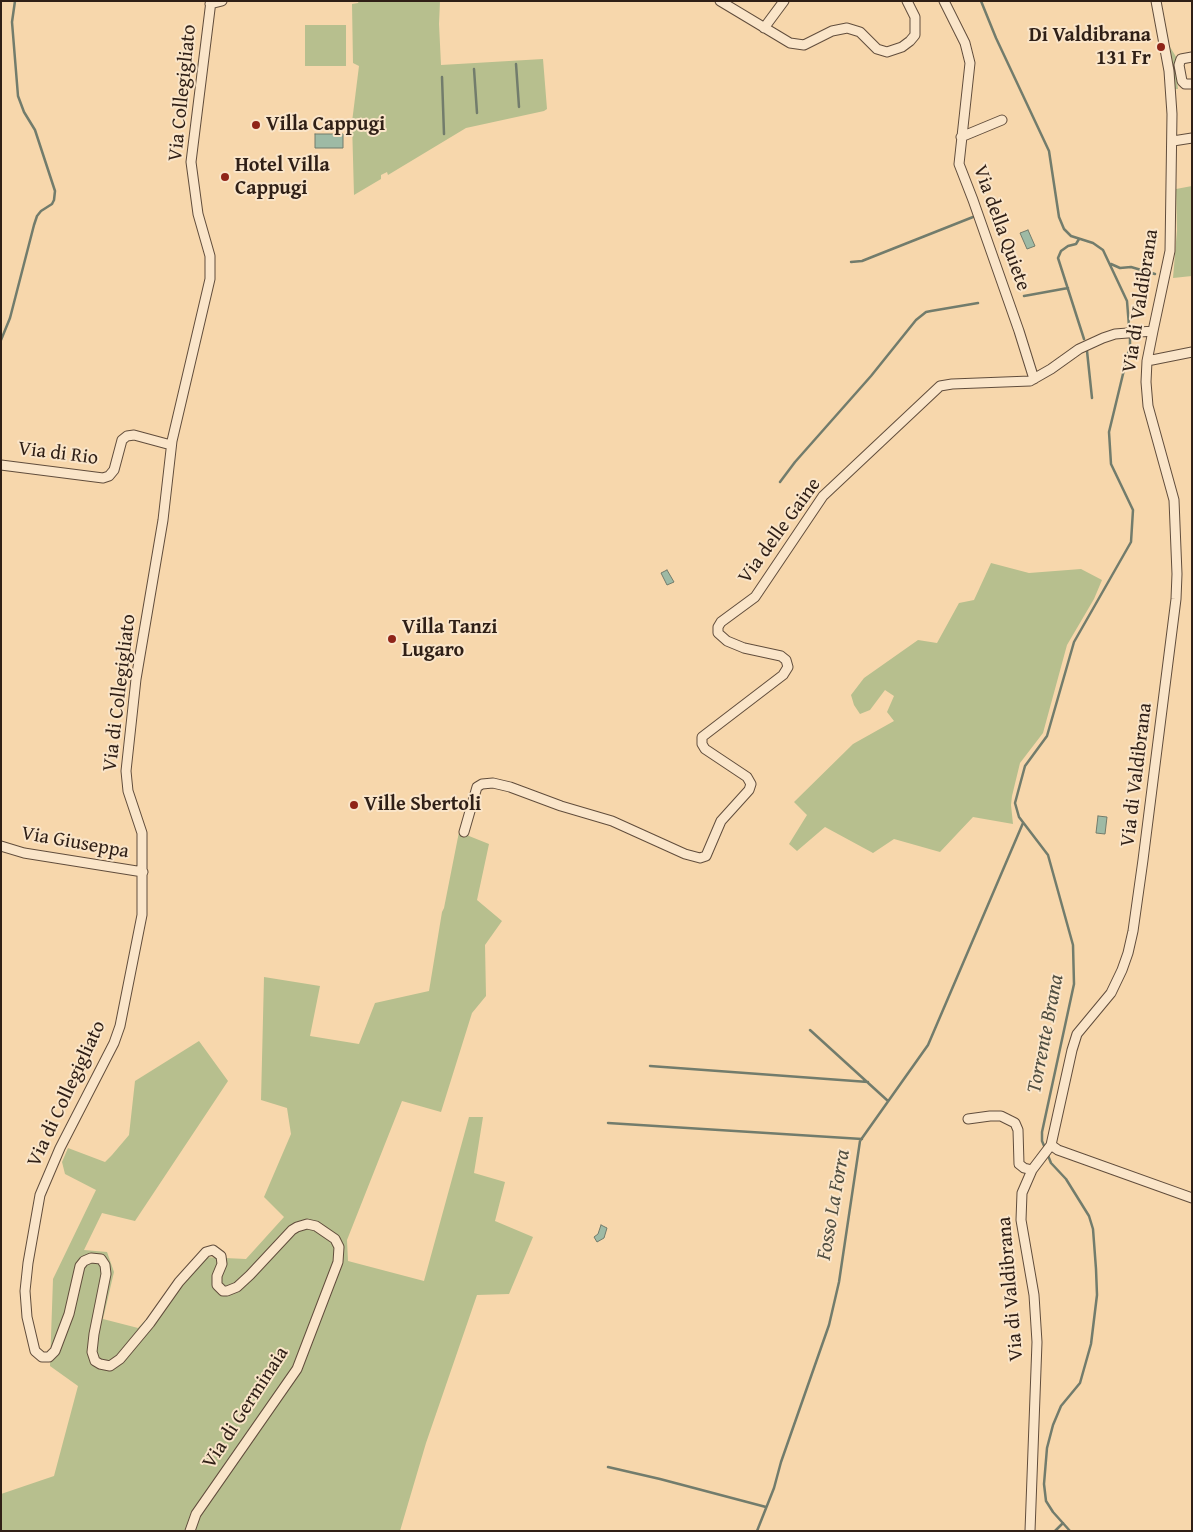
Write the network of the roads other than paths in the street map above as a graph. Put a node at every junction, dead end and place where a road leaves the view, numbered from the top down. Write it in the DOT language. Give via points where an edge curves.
graph roads {
  1 [pos="222,1"];
  2 [pos="720,1"];
  3 [pos="784,1"];
  4 [pos="907,1"];
  5 [pos="944,1"];
  6 [pos="1156,1"];
  7 [pos="210,3"];
  8 [pos="764,28"];
  9 [pos="1192,57"];
  10 [pos="1192,84"];
  11 [pos="1002,120"];
  12 [pos="961,137"];
  13 [pos="1192,138"];
  14 [pos="1173,141"];
  15 [pos="208,247"];
  16 [pos="1153,330"];
  17 [pos="1192,352"];
  18 [pos="1147,360"];
  19 [pos="1034,379"];
  20 [pos="171,445"];
  21 [pos="1,465"];
  22 [pos="464,832"];
  23 [pos="1,846"];
  24 [pos="143,872"];
  25 [pos="968,1119"];
  26 [pos="1050,1146"];
  27 [pos="1032,1170"];
  28 [pos="1192,1198"];
  29 [pos="338,1242"];
  30 [pos="190,1531"];
  31 [pos="1030,1531"];
  1 -- 7 [label="street"];
  2 -- 8 [label="street"];
  3 -- 8 [label="street"];
  4 -- 8 [label="street" via="915,17 915,35 907,44 892,51 877,49 864,34 852,28 832,31 800,45 785,42"];
  5 -- 12 [label="street, Via della Quiete" via="969,55 970,75"];
  6 -- 14 [label="street, Via di Valdibrana" via="1169,71"];
  7 -- 15 [label="street, Via Collegigliato" via="191,162 199,222"];
  9 -- 10 [label="street" via="1181,59 1179,63 1182,81"];
  11 -- 12 [label="street"];
  12 -- 19 [label="street, Via della Quiete" via="960,167"];
  13 -- 14 [label="street"];
  14 -- 16 [label="street, Via di Valdibrana" via="1170,251"];
  15 -- 20 [label="street, Via di Collegigliato" via="210,279"];
  16 -- 18 [label="street, Via di Valdibrana"];
  16 -- 19 [label="street, Via delle Gaine" via="1107,336 1088,344"];
  17 -- 18 [label="street"];
  18 -- 26 [label="street, Via di Valdibrana" via="1147,399 1175,507 1177,585 1168,671 1132,938 1111,993 1077,1034"];
  19 -- 22 [label="street, Via delle Gaine" via="978,383 957,378 938,384 932,394 822,496 755,597 719,625 719,635 731,644 778,655 787,662 788,669 702,738 707,750 750,780 751,786 724,817 706,856 700,858 684,854 612,821 493,783 477,787"];
  20 -- 21 [label="street, Via di Rio" via="127,436 122,440 114,470 103,478"];
  20 -- 24 [label="street, Via di Collegigliato" via="126,772 128,791 141,828"];
  23 -- 24 [label="street, Via Giuseppa" via="24,853"];
  24 -- 29 [label="street, Via di Collegigliato" via="142,915 120,1026 60,1148 38,1204 25,1291 35,1351 45,1358 55,1351 69,1314 78,1271 87,1259 101,1260 106,1269 92,1352 95,1360 104,1366 115,1364 120,1359 206,1252 213,1250 221,1256 216,1285 227,1291 250,1275 298,1227 316,1226"];
  25 -- 27 [label="street" via="1001,1116 1015,1123 1019,1164"];
  26 -- 27 [label="street, Via di Valdibrana"];
  26 -- 28 [label="street"];
  27 -- 31 [label="street, Via di Valdibrana" via="1024,1188 1021,1207 1038,1342"];
  29 -- 30 [label="street, Via di Germinaia" via="338,1262 297,1369 196,1514"];
}
